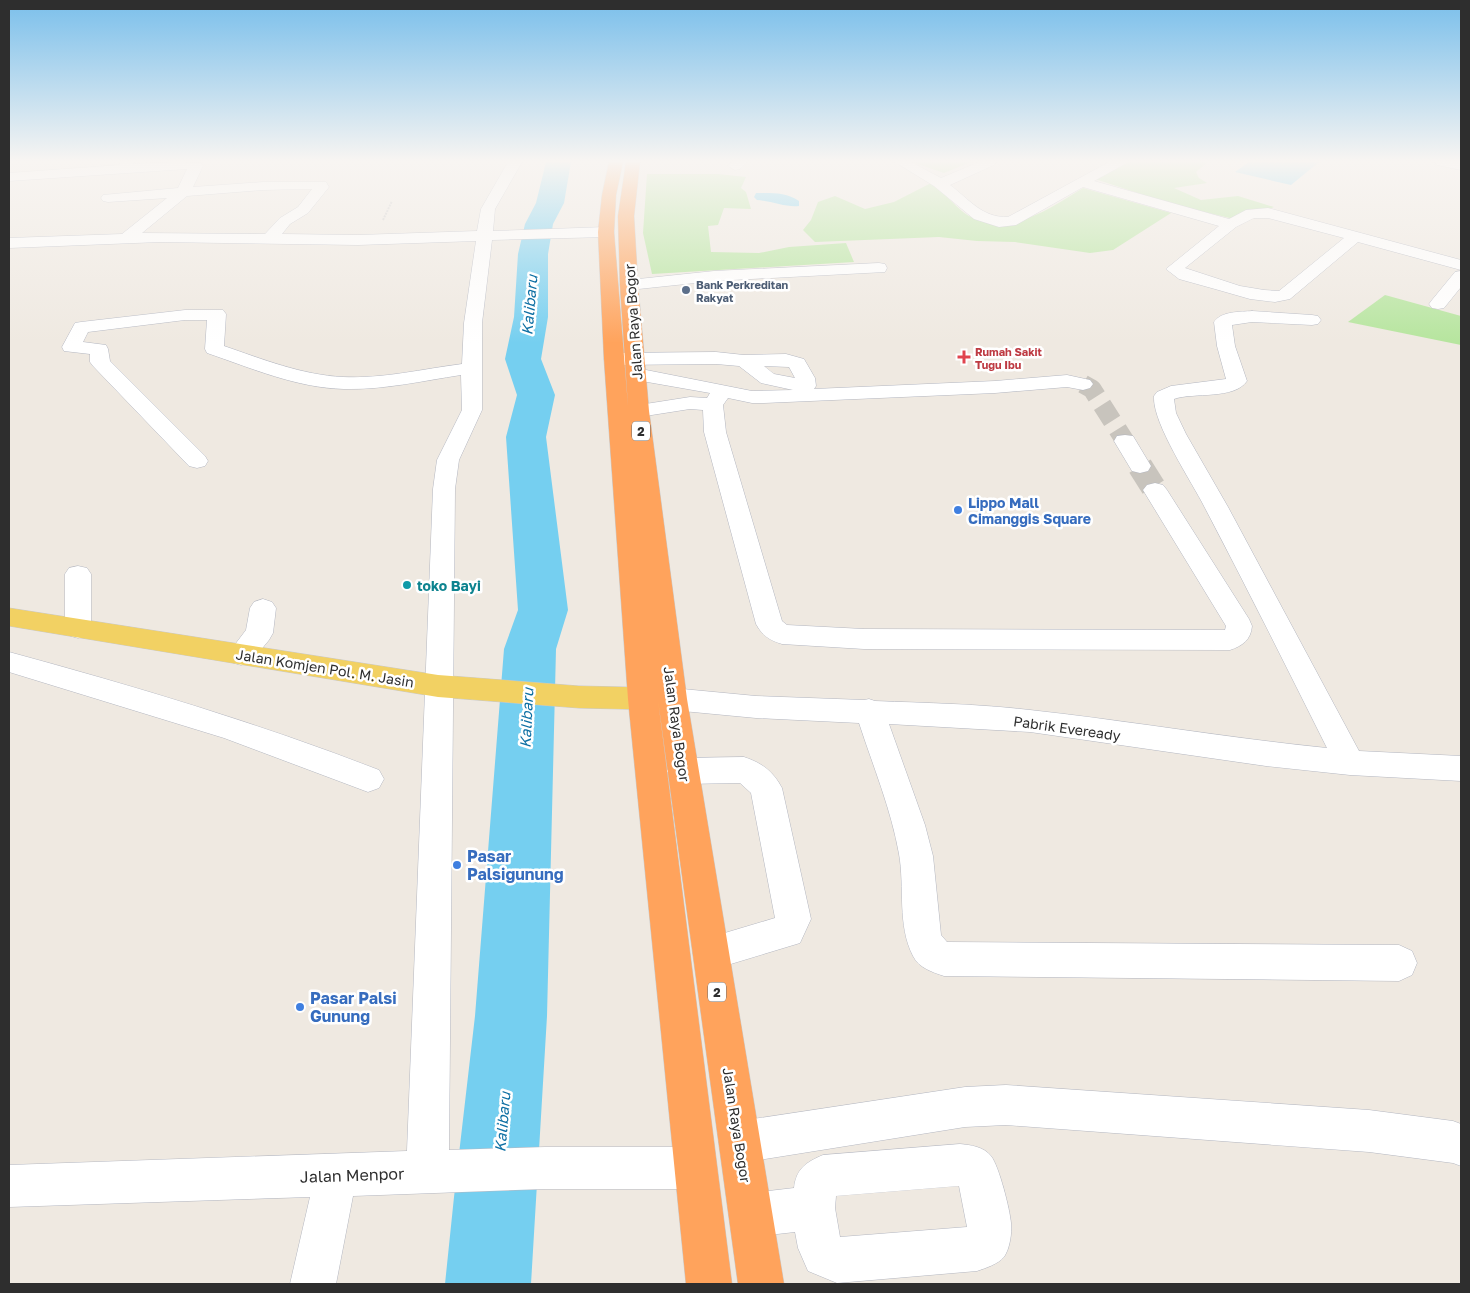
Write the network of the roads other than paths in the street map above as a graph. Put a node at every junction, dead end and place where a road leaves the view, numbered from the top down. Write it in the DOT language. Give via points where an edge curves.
graph roads {
  1 [pos="146,222"];
  2 [pos="284,222"];
  3 [pos="487,222"];
  4 [pos="607,222"];
  5 [pos="627,222"];
  6 [pos="1225,222"];
  7 [pos="1234,222"];
  8 [pos="1300,222"];
  9 [pos="1231,224"];
  10 [pos="606,232"];
  11 [pos="485,236"];
  12 [pos="128,237"];
  13 [pos="271,237"];
  14 [pos="1355,237"];
  15 [pos="9,243"];
  16 [pos="1461,265"];
  17 [pos="879,268"];
  18 [pos="1461,276"];
  19 [pos="635,296"];
  20 [pos="1438,304"];
  21 [pos="1312,320"];
  22 [pos="614,359"];
  23 [pos="636,366"];
  24 [pos="470,368"];
  25 [pos="718,398"];
  26 [pos="639,410"];
  27 [pos="1125,441"];
  28 [pos="197,461"];
  29 [pos="1140,466"];
  30 [pos="1155,490"];
  31 [pos="78,574"];
  32 [pos="263,608"];
  33 [pos="9,617"];
  34 [pos="78,628"];
  35 [pos="241,655"];
  36 [pos="9,662"];
  37 [pos="438,686"];
  38 [pos="658,699"];
  39 [pos="869,710"];
  40 [pos="1350,763"];
  41 [pos="1461,769"];
  42 [pos="683,771"];
  43 [pos="368,779"];
  44 [pos="711,953"];
  45 [pos="1400,963"];
  46 [pos="740,1142"];
  47 [pos="1461,1145"];
  48 [pos="695,1168"];
  49 [pos="428,1172"];
  50 [pos="336,1176"];
  51 [pos="9,1186"];
  52 [pos="813,1208"];
  53 [pos="751,1215"];
  54 [pos="313,1284"];
  55 [pos="709,1284"];
  56 [pos="761,1284"];
  1 -- 12 [label="street"];
  2 -- 13 [label="street"];
  3 -- 11 [label="street"];
  4 -- 10 [label="highway, Jalan Raya Bogor / 2"];
  5 -- 19 [label="highway, Jalan Raya Bogor / 2"];
  6 -- 9 [label="street"];
  7 -- 9 [label="street"];
  8 -- 14 [label="street"];
  9 -- 14 [label="street" via="1174,269 1251,293 1280,296"];
  10 -- 11 [label="street"];
  10 -- 22 [label="highway, Jalan Raya Bogor / 2"];
  11 -- 13 [label="street" via="358,240"];
  11 -- 24 [label="street"];
  12 -- 13 [label="street"];
  12 -- 15 [label="street"];
  14 -- 16 [label="street"];
  17 -- 19 [label="street" via="714,276"];
  18 -- 20 [label="street"];
  19 -- 23 [label="highway, Jalan Raya Bogor / 2"];
  21 -- 40 [label="street" via="1239,317 1225,320 1226,346 1237,381 1227,386 1171,392 1164,396 1162,402"];
  22 -- 23 [label="street"];
  22 -- 38 [label="highway, Jalan Raya Bogor / 2"];
  23 -- 25 [label="street"];
  23 -- 25 [label="street" via="716,358 794,361 805,378 806,386 833,388 988,378 1025,382 1090,381"];
  23 -- 26 [label="highway, Jalan Raya Bogor / 2"];
  24 -- 28 [label="street" via="361,383 336,382 310,379 214,349 217,314 81,327 72,347 99,349 100,362"];
  24 -- 37 [label="street" via="472,410 448,460 444,489"];
  25 -- 26 [label="street"];
  25 -- 30 [label="street" via="715,432 769,624 782,634 864,639 1230,640 1236,637 1239,626"];
  26 -- 38 [label="highway, Jalan Raya Bogor / 2"];
  27 -- 29 [label="street"];
  31 -- 34 [label="street"];
  32 -- 35 [label="street" via="259,633"];
  33 -- 34 [label="main road, Jalan Komjen Pol. M. Jasin"];
  34 -- 35 [label="main road, Jalan Komjen Pol. M. Jasin"];
  35 -- 37 [label="main road, Jalan Komjen Pol. M. Jasin"];
  36 -- 43 [label="street" via="136,698 303,752"];
  37 -- 38 [label="main road, Jalan Komjen Pol. M. Jasin" via="579,697"];
  37 -- 49 [label="street"];
  38 -- 39 [label="street, Pabrik Eveready" via="756,707"];
  38 -- 42 [label="highway, Jalan Raya Bogor / 2"];
  38 -- 48 [label="highway, Jalan Raya Bogor / 2"];
  39 -- 40 [label="street, Pabrik Eveready" via="1030,721"];
  39 -- 45 [label="street" via="909,825 916,856 923,937 935,956 944,959"];
  40 -- 41 [label="street, Pabrik Eveready"];
  42 -- 44 [label="highway, Jalan Raya Bogor / 2"];
  42 -- 44 [label="street" via="744,770 766,788 793,919 787,931"];
  44 -- 46 [label="highway, Jalan Raya Bogor / 2"];
  46 -- 47 [label="street" via="966,1107 1006,1105 1369,1131"];
  46 -- 53 [label="highway, Jalan Raya Bogor / 2"];
  48 -- 49 [label="street, Jalan Menpor"];
  48 -- 55 [label="highway, Jalan Raya Bogor / 2"];
  49 -- 50 [label="street, Jalan Menpor"];
  50 -- 51 [label="street, Jalan Menpor"];
  50 -- 54 [label="street"];
  52 -- 53 [label="street"];
  53 -- 56 [label="highway, Jalan Raya Bogor / 2"];
}
